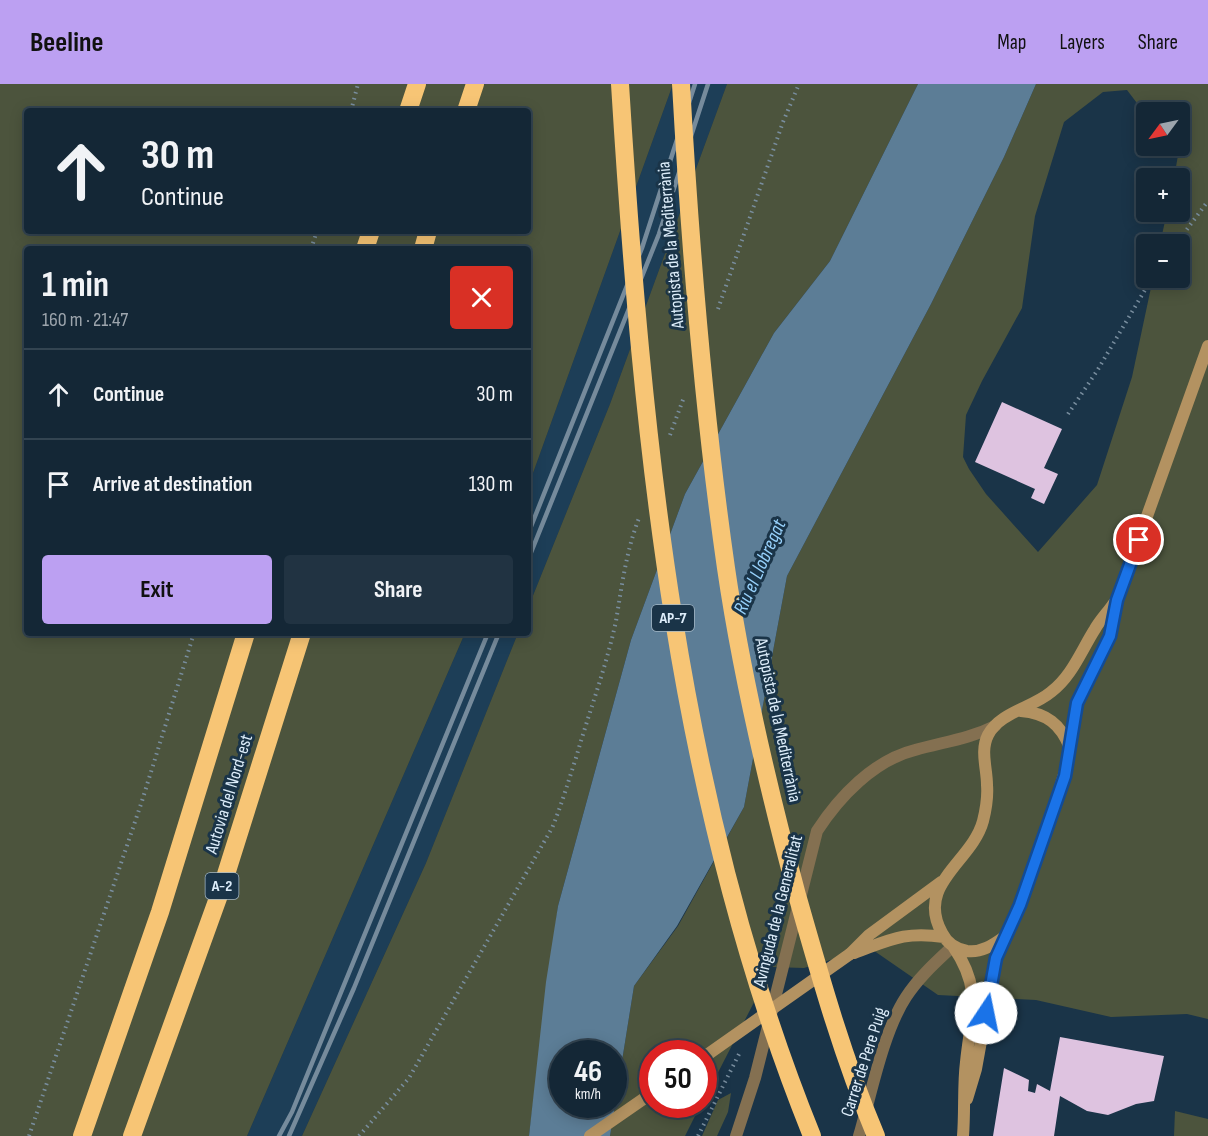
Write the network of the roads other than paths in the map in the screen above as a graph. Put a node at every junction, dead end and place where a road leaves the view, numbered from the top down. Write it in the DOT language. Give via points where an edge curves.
graph roads {
  1 [pos="417,84"];
  2 [pos="475,84"];
  3 [pos="620,84"];
  4 [pos="681,84"];
  5 [pos="409,108"];
  6 [pos="467,108"];
  7 [pos="1208,346"];
  8 [pos="1117,600"];
  9 [pos="245,636"];
  10 [pos="301,636"];
  11 [pos="1021,711"];
  12 [pos="995,726"];
  13 [pos="1070,749"];
  14 [pos="944,880"];
  15 [pos="1007,934"];
  16 [pos="948,942"];
  17 [pos="850,954"];
  18 [pos="717,1048"];
  19 [pos="967,1099"];
  20 [pos="639,1102"];
  21 [pos="82,1136"];
  22 [pos="132,1136"];
  23 [pos="590,1136"];
  24 [pos="735,1136"];
  25 [pos="812,1136"];
  26 [pos="859,1136"];
  27 [pos="876,1136"];
  28 [pos="963,1136"];
  1 -- 5 [label="highway"];
  2 -- 6 [label="highway"];
  3 -- 25 [label="highway, AP-7, bridge" via="648,431 673,618 701,769 731,889 765,1005"];
  4 -- 27 [label="highway, Autopista de la Mediterrània, bridge" via="707,411 726,570 760,749 818,969"];
  7 -- 8 [label="main road"];
  8 -- 11 [label="main road" via="1060,685"];
  8 -- 13 [label="main road" via="1110,636 1077,703"];
  9 -- 21 [label="highway, Autovia del Nord-est" via="160,912"];
  10 -- 22 [label="highway, Autovia del Nord-est / A-2" via="222,887"];
  11 -- 12 [label="main road"];
  11 -- 13 [label="main road" via="1036,712 1052,721 1062,731"];
  12 -- 14 [label="main road" via="984,748 987,802 982,824"];
  12 -- 24 [label="street, Avinguda de la Generalitat" via="978,735 912,750 892,760 846,794 817,831 755,1078"];
  13 -- 15 [label="main road" via="1044,838"];
  14 -- 16 [label="main road" via="934,909 936,923"];
  14 -- 17 [label="main road" via="868,934"];
  15 -- 16 [label="main road" via="979,950 966,951"];
  15 -- 19 [label="main road" via="996,958"];
  16 -- 17 [label="main road" via="918,933"];
  16 -- 19 [label="main road" via="970,975 974,992 966,1064"];
  16 -- 26 [label="street, Carrer de Pere Puig" via="892,1023"];
  17 -- 18 [label="main road, bridge"];
  19 -- 28 [label="main road"];
  20 -- 23 [label="main road"];
}
